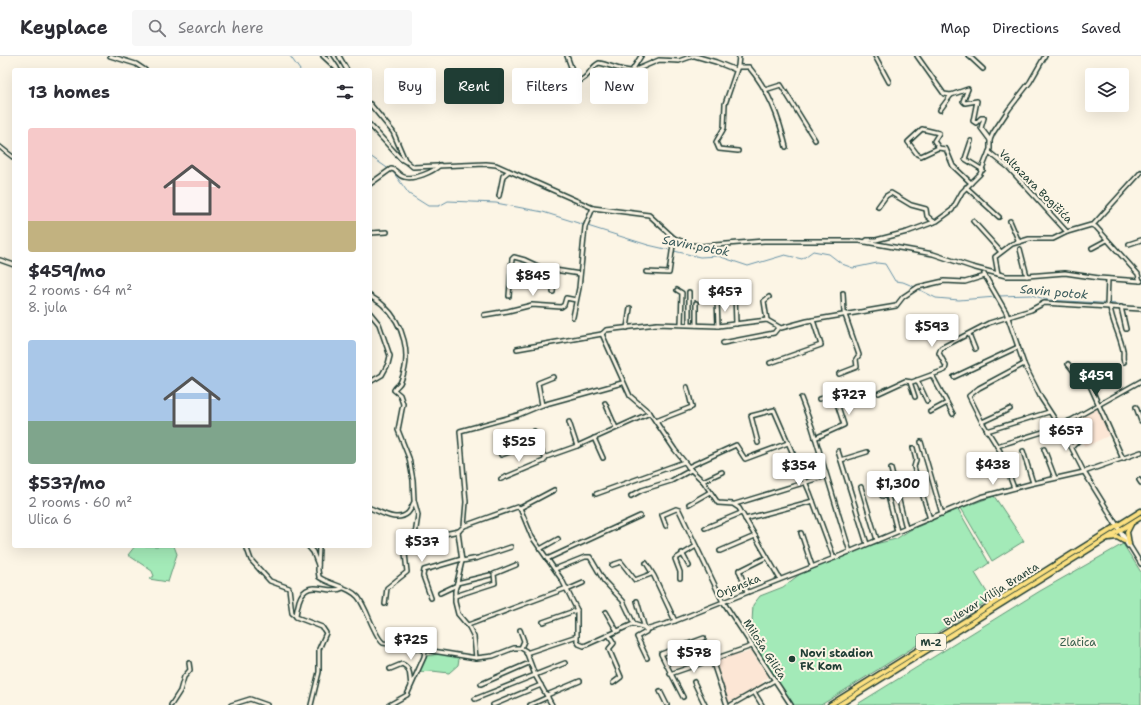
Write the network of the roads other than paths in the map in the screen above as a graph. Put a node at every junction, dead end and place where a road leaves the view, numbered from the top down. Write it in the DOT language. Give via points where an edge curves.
graph roads {
  1 [pos="110,56"];
  2 [pos="323,56"];
  3 [pos="329,56"];
  4 [pos="339,56"];
  5 [pos="567,56"];
  6 [pos="641,56"];
  7 [pos="694,56"];
  8 [pos="739,56"];
  9 [pos="875,56"];
  10 [pos="917,56"];
  11 [pos="969,56"];
  12 [pos="1046,56"];
  13 [pos="143,68"];
  14 [pos="336,68"];
  15 [pos="337,68"];
  16 [pos="346,68"];
  17 [pos="592,68"];
  18 [pos="616,68"];
  19 [pos="632,68"];
  20 [pos="644,68"];
  21 [pos="737,69"];
  22 [pos="983,69"];
  23 [pos="590,71"];
  24 [pos="889,82"];
  25 [pos="765,90"];
  26 [pos="951,95"];
  27 [pos="372,106"];
  28 [pos="940,110"];
  29 [pos="372,127"];
  30 [pos="815,140"];
  31 [pos="990,140"];
  32 [pos="971,141"];
  33 [pos="0,147"];
  34 [pos="786,147"];
  35 [pos="939,148"];
  36 [pos="738,151"];
  37 [pos="989,152"];
  38 [pos="12,156"];
  39 [pos="406,162"];
  40 [pos="440,165"];
  41 [pos="983,170"];
  42 [pos="509,171"];
  43 [pos="1141,172"];
  44 [pos="372,183"];
  45 [pos="972,183"];
  46 [pos="966,188"];
  47 [pos="499,196"];
  48 [pos="878,207"];
  49 [pos="592,208"];
  50 [pos="999,217"];
  51 [pos="973,221"];
  52 [pos="1010,221"];
  53 [pos="934,222"];
  54 [pos="1093,225"];
  55 [pos="387,232"];
  56 [pos="1068,232"];
  57 [pos="372,234"];
  58 [pos="674,238"];
  59 [pos="1107,240"];
  60 [pos="1141,240"];
  61 [pos="865,242"];
  62 [pos="1019,242"];
  63 [pos="1129,244"];
  64 [pos="1092,248"];
  65 [pos="1020,249"];
  66 [pos="1001,252"];
  67 [pos="0,260"];
  68 [pos="12,264"];
  69 [pos="555,269"];
  70 [pos="984,271"];
  71 [pos="646,272"];
  72 [pos="580,274"];
  73 [pos="998,274"];
  74 [pos="985,276"];
  75 [pos="1027,276"];
  76 [pos="1108,279"];
  77 [pos="1141,281"];
  78 [pos="677,290"];
  79 [pos="553,292"];
  80 [pos="689,292"];
  81 [pos="843,293"];
  82 [pos="735,294"];
  83 [pos="509,296"];
  84 [pos="372,297"];
  85 [pos="769,297"];
  86 [pos="576,300"];
  87 [pos="717,300"];
  88 [pos="696,303"];
  89 [pos="1108,305"];
  90 [pos="1121,307"];
  91 [pos="630,308"];
  92 [pos="1141,310"];
  93 [pos="845,314"];
  94 [pos="372,315"];
  95 [pos="484,315"];
  96 [pos="573,316"];
  97 [pos="1008,317"];
  98 [pos="767,320"];
  99 [pos="813,320"];
  100 [pos="681,324"];
  101 [pos="689,324"];
  102 [pos="736,324"];
  103 [pos="696,325"];
  104 [pos="718,326"];
  105 [pos="627,328"];
  106 [pos="778,328"];
  107 [pos="1126,329"];
  108 [pos="602,334"];
  109 [pos="968,334"];
  110 [pos="723,343"];
  111 [pos="1018,347"];
  112 [pos="517,349"];
  113 [pos="975,349"];
  114 [pos="1124,362"];
  115 [pos="770,363"];
  116 [pos="1024,364"];
  117 [pos="1068,364"];
  118 [pos="839,374"];
  119 [pos="932,375"];
  120 [pos="552,377"];
  121 [pos="954,377"];
  122 [pos="917,380"];
  123 [pos="372,381"];
  124 [pos="1141,381"];
  125 [pos="910,382"];
  126 [pos="622,383"];
  127 [pos="687,387"];
  128 [pos="879,393"];
  129 [pos="916,397"];
  130 [pos="801,398"];
  131 [pos="819,399"];
  132 [pos="927,401"];
  133 [pos="605,403"];
  134 [pos="947,403"];
  135 [pos="1098,404"];
  136 [pos="542,405"];
  137 [pos="1136,407"];
  138 [pos="1010,409"];
  139 [pos="930,412"];
  140 [pos="1049,412"];
  141 [pos="650,413"];
  142 [pos="953,414"];
  143 [pos="656,421"];
  144 [pos="1069,421"];
  145 [pos="1141,421"];
  146 [pos="569,422"];
  147 [pos="982,422"];
  148 [pos="1059,427"];
  149 [pos="616,428"];
  150 [pos="534,431"];
  151 [pos="988,431"];
  152 [pos="594,438"];
  153 [pos="815,438"];
  154 [pos="538,442"];
  155 [pos="788,442"];
  156 [pos="921,442"];
  157 [pos="758,443"];
  158 [pos="577,446"];
  159 [pos="997,446"];
  160 [pos="1072,447"];
  161 [pos="913,448"];
  162 [pos="1044,449"];
  163 [pos="838,451"];
  164 [pos="1023,451"];
  165 [pos="867,452"];
  166 [pos="1141,452"];
  167 [pos="501,455"];
  168 [pos="546,457"];
  169 [pos="603,458"];
  170 [pos="1123,459"];
  171 [pos="841,460"];
  172 [pos="684,462"];
  173 [pos="688,466"];
  174 [pos="890,469"];
  175 [pos="691,470"];
  176 [pos="722,472"];
  177 [pos="1084,472"];
  178 [pos="826,476"];
  179 [pos="1054,478"];
  180 [pos="501,479"];
  181 [pos="703,481"];
  182 [pos="805,483"];
  183 [pos="1034,483"];
  184 [pos="879,486"];
  185 [pos="861,487"];
  186 [pos="1014,488"];
  187 [pos="554,490"];
  188 [pos="710,492"];
  189 [pos="596,494"];
  190 [pos="631,496"];
  191 [pos="813,501"];
  192 [pos="414,502"];
  193 [pos="688,504"];
  194 [pos="735,504"];
  195 [pos="520,508"];
  196 [pos="372,509"];
  197 [pos="1141,511"];
  198 [pos="741,513"];
  199 [pos="942,514"];
  200 [pos="640,516"];
  201 [pos="1141,517"];
  202 [pos="745,519"];
  203 [pos="930,519"];
  204 [pos="1133,522"];
  205 [pos="464,526"];
  206 [pos="666,526"];
  207 [pos="705,528"];
  208 [pos="906,528"];
  209 [pos="1118,528"];
  210 [pos="458,531"];
  211 [pos="897,531"];
  212 [pos="801,533"];
  213 [pos="415,536"];
  214 [pos="756,536"];
  215 [pos="1105,539"];
  216 [pos="558,540"];
  217 [pos="878,540"];
  218 [pos="1124,541"];
  219 [pos="867,544"];
  220 [pos="1129,544"];
  221 [pos="696,546"];
  222 [pos="511,547"];
  223 [pos="247,548"];
  224 [pos="310,548"];
  225 [pos="319,548"];
  226 [pos="540,548"];
  227 [pos="1132,550"];
  228 [pos="720,551"];
  229 [pos="850,552"];
  230 [pos="682,553"];
  231 [pos="767,557"];
  232 [pos="834,558"];
  233 [pos="547,559"];
  234 [pos="462,560"];
  235 [pos="646,563"];
  236 [pos="1141,564"];
  237 [pos="318,565"];
  238 [pos="516,565"];
  239 [pos="612,566"];
  240 [pos="689,566"];
  241 [pos="812,566"];
  242 [pos="555,569"];
  243 [pos="652,574"];
  244 [pos="490,575"];
  245 [pos="680,578"];
  246 [pos="780,579"];
  247 [pos="457,584"];
  248 [pos="583,584"];
  249 [pos="343,588"];
  250 [pos="567,589"];
  251 [pos="747,592"];
  252 [pos="440,593"];
  253 [pos="455,596"];
  254 [pos="431,598"];
  255 [pos="636,601"];
  256 [pos="724,602"];
  257 [pos="385,604"];
  258 [pos="577,610"];
  259 [pos="606,612"];
  260 [pos="296,616"];
  261 [pos="675,621"];
  262 [pos="543,622"];
  263 [pos="634,624"];
  264 [pos="468,625"];
  265 [pos="646,629"];
  266 [pos="520,630"];
  267 [pos="617,631"];
  268 [pos="609,635"];
  269 [pos="577,636"];
  270 [pos="704,638"];
  271 [pos="752,646"];
  272 [pos="521,648"];
  273 [pos="425,651"];
  274 [pos="435,652"];
  275 [pos="526,653"];
  276 [pos="424,657"];
  277 [pos="476,658"];
  278 [pos="647,658"];
  279 [pos="712,660"];
  280 [pos="189,663"];
  281 [pos="529,663"];
  282 [pos="565,663"];
  283 [pos="390,669"];
  284 [pos="670,674"];
  285 [pos="535,675"];
  286 [pos="775,680"];
  287 [pos="580,681"];
  288 [pos="694,682"];
  289 [pos="614,683"];
  290 [pos="481,684"];
  291 [pos="541,685"];
  292 [pos="412,686"];
  293 [pos="660,691"];
  294 [pos="754,692"];
  295 [pos="548,696"];
  296 [pos="683,697"];
  297 [pos="475,699"];
  298 [pos="171,705"];
  299 [pos="231,705"];
  300 [pos="267,705"];
  301 [pos="311,705"];
  302 [pos="389,705"];
  303 [pos="493,705"];
  304 [pos="530,705"];
  305 [pos="552,705"];
  306 [pos="667,705"];
  307 [pos="705,705"];
  308 [pos="726,705"];
  309 [pos="731,705"];
  310 [pos="762,705"];
  311 [pos="791,705"];
  312 [pos="830,705"];
  313 [pos="839,705"];
  1 -- 13 [label="street"];
  2 -- 14 [label="street"];
  3 -- 15 [label="street"];
  4 -- 16 [label="street"];
  5 -- 23 [label="street" via="578,81 584,79"];
  6 -- 19 [label="street"];
  7 -- 20 [label="street" via="679,61 659,60"];
  7 -- 21 [label="street"];
  8 -- 21 [label="street"];
  9 -- 24 [label="street"];
  10 -- 26 [label="street" via="942,93"];
  11 -- 22 [label="street"];
  12 -- 31 [label="street"];
  17 -- 18 [label="street" via="599,63"];
  21 -- 25 [label="street" via="750,67"];
  21 -- 36 [label="street" via="725,104 724,128 716,142 718,148"];
  25 -- 30 [label="street" via="781,85"];
  25 -- 34 [label="street" via="774,104"];
  26 -- 28 [label="street"];
  26 -- 31 [label="street" via="968,89 963,101 978,101 973,121 975,123 984,118 981,128"];
  27 -- 39 [label="street" via="393,132"];
  29 -- 39 [label="street"];
  31 -- 37 [label="street"];
  32 -- 41 [label="street" via="965,159"];
  33 -- 38 [label="street"];
  35 -- 35 [label="street" via="920,156 908,142 922,130 935,131 939,133 934,141"];
  35 -- 45 [label="street" via="948,150 953,166"];
  37 -- 41 [label="street"];
  37 -- 56 [label="street, Valtazara Bogišića" via="1029,188"];
  39 -- 40 [label="street" via="415,168"];
  40 -- 42 [label="street" via="491,164"];
  40 -- 44 [label="street" via="408,178 395,170 390,170"];
  41 -- 45 [label="street"];
  42 -- 47 [label="street" via="503,176"];
  42 -- 49 [label="street"];
  43 -- 54 [label="street"];
  45 -- 46 [label="street"];
  46 -- 50 [label="street"];
  46 -- 53 [label="street" via="952,210"];
  48 -- 53 [label="street" via="891,193 911,205 926,209 927,216"];
  49 -- 58 [label="street" via="649,215"];
  49 -- 72 [label="street" via="585,227"];
  51 -- 66 [label="street"];
  52 -- 62 [label="street"];
  53 -- 61 [label="street"];
  54 -- 56 [label="street, Valtazara Bogišića"];
  54 -- 59 [label="street"];
  55 -- 57 [label="street"];
  56 -- 62 [label="street" via="1054,239 1029,239"];
  58 -- 61 [label="street" via="698,246 764,241"];
  58 -- 71 [label="street" via="669,272"];
  59 -- 64 [label="street"];
  59 -- 77 [label="street" via="1138,274"];
  60 -- 63 [label="street"];
  61 -- 70 [label="street" via="933,254"];
  62 -- 66 [label="street"];
  65 -- 75 [label="street"];
  66 -- 73 [label="street" via="995,257"];
  67 -- 68 [label="street"];
  69 -- 72 [label="street"];
  69 -- 79 [label="street"];
  69 -- 83 [label="street" via="542,268 522,259 512,258"];
  70 -- 73 [label="street"];
  70 -- 74 [label="street"];
  72 -- 86 [label="street"];
  73 -- 75 [label="street"];
  74 -- 93 [label="street" via="965,282 944,281 917,288 903,297 896,306"];
  74 -- 97 [label="street"];
  75 -- 76 [label="street" via="1060,272"];
  76 -- 77 [label="street"];
  76 -- 89 [label="street"];
  78 -- 100 [label="street" via="681,292"];
  80 -- 101 [label="street"];
  81 -- 93 [label="street"];
  82 -- 102 [label="street"];
  84 -- 192 [label="street" via="389,312 401,332 407,350 401,381 394,390 404,404 398,430 412,470"];
  85 -- 98 [label="street" via="764,301"];
  86 -- 95 [label="street" via="567,297 562,307 532,305"];
  86 -- 96 [label="street"];
  87 -- 104 [label="street"];
  88 -- 103 [label="street"];
  89 -- 90 [label="street"];
  89 -- 97 [label="street" via="1046,302"];
  89 -- 114 [label="street" via="1123,351"];
  90 -- 92 [label="street"];
  90 -- 107 [label="street"];
  91 -- 105 [label="street"];
  93 -- 99 [label="street"];
  93 -- 118 [label="street" via="859,355 856,358 858,367"];
  94 -- 123 [label="street" via="379,324 390,356 382,375"];
  97 -- 109 [label="street"];
  97 -- 111 [label="street"];
  98 -- 102 [label="street"];
  98 -- 106 [label="street"];
  99 -- 106 [label="street"];
  99 -- 115 [label="street" via="821,345"];
  100 -- 101 [label="street"];
  100 -- 105 [label="street"];
  101 -- 103 [label="street"];
  102 -- 104 [label="street"];
  103 -- 104 [label="street"];
  105 -- 108 [label="street" via="604,330"];
  106 -- 110 [label="street" via="774,333"];
  108 -- 112 [label="street"];
  108 -- 126 [label="street"];
  109 -- 113 [label="street"];
  109 -- 119 [label="street" via="940,349 939,353 947,367"];
  111 -- 116 [label="street"];
  111 -- 121 [label="street"];
  116 -- 140 [label="street"];
  116 -- 147 [label="street" via="969,395"];
  117 -- 135 [label="street" via="1077,375 1084,372"];
  119 -- 122 [label="street"];
  119 -- 134 [label="street"];
  120 -- 136 [label="street" via="538,383"];
  122 -- 125 [label="street"];
  122 -- 132 [label="street"];
  124 -- 135 [label="street"];
  125 -- 128 [label="street" via="905,381"];
  125 -- 129 [label="street"];
  126 -- 136 [label="street"];
  126 -- 141 [label="street" via="631,398"];
  127 -- 143 [label="street" via="692,407"];
  130 -- 153 [label="street"];
  131 -- 153 [label="street" via="835,397 844,425"];
  133 -- 149 [label="street"];
  134 -- 139 [label="street"];
  134 -- 142 [label="street"];
  135 -- 144 [label="street"];
  135 -- 170 [label="street"];
  136 -- 205 [label="street" via="518,415 460,431 466,493"];
  137 -- 145 [label="street"];
  138 -- 147 [label="street"];
  140 -- 148 [label="street"];
  140 -- 151 [label="street"];
  141 -- 143 [label="street"];
  141 -- 149 [label="street"];
  143 -- 172 [label="street"];
  144 -- 148 [label="street"];
  144 -- 160 [label="street" via="1079,440"];
  146 -- 158 [label="street"];
  147 -- 151 [label="street"];
  148 -- 159 [label="street"];
  148 -- 160 [label="street"];
  149 -- 152 [label="street"];
  150 -- 154 [label="street"];
  151 -- 159 [label="street"];
  152 -- 158 [label="street"];
  152 -- 169 [label="street"];
  153 -- 178 [label="street"];
  154 -- 167 [label="street"];
  154 -- 168 [label="street"];
  155 -- 157 [label="street" via="776,411 772,409 751,416"];
  155 -- 173 [label="street" via="745,459 736,445"];
  155 -- 182 [label="street"];
  156 -- 199 [label="street"];
  158 -- 168 [label="street"];
  159 -- 186 [label="street"];
  160 -- 177 [label="street"];
  161 -- 203 [label="street" via="916,460 914,467"];
  162 -- 179 [label="street"];
  163 -- 171 [label="street"];
  164 -- 183 [label="street"];
  165 -- 171 [label="street"];
  166 -- 170 [label="street, Orjenska"];
  168 -- 180 [label="street" via="544,461"];
  170 -- 177 [label="street, Orjenska"];
  171 -- 219 [label="street"];
  172 -- 173 [label="street"];
  172 -- 189 [label="street"];
  173 -- 175 [label="street"];
  174 -- 208 [label="street"];
  175 -- 181 [label="street"];
  175 -- 190 [label="street" via="671,481"];
  176 -- 181 [label="street"];
  177 -- 179 [label="street, Orjenska"];
  177 -- 209 [label="street"];
  178 -- 182 [label="street"];
  178 -- 229 [label="street"];
  179 -- 183 [label="street, Orjenska"];
  181 -- 188 [label="street"];
  182 -- 191 [label="street"];
  182 -- 194 [label="street"];
  183 -- 186 [label="street, Orjenska"];
  184 -- 211 [label="street" via="882,496 888,496"];
  185 -- 217 [label="street"];
  186 -- 199 [label="street, Orjenska" via="974,500"];
  187 -- 195 [label="street"];
  188 -- 193 [label="street"];
  188 -- 194 [label="street" via="720,504"];
  191 -- 202 [label="street"];
  191 -- 232 [label="street"];
  192 -- 196 [label="street" via="408,513 399,517"];
  192 -- 213 [label="street" via="418,515"];
  194 -- 198 [label="street"];
  195 -- 205 [label="street"];
  195 -- 226 [label="street" via="531,535"];
  197 -- 209 [label="main road, Bulevar Vilija Branta / M-2"];
  198 -- 202 [label="street"];
  198 -- 207 [label="street"];
  199 -- 203 [label="street, Orjenska"];
  200 -- 233 [label="street"];
  201 -- 204 [label="main road, Bulevar Vilija Branta / M-2"];
  202 -- 214 [label="street"];
  203 -- 208 [label="street, Orjenska"];
  204 -- 209 [label="main road, Bulevar Vilija Branta / M-2"];
  204 -- 220 [label="main road" via="1127,532"];
  205 -- 210 [label="street"];
  206 -- 221 [label="street, Miloša Gilića" via="662,515 679,510"];
  208 -- 211 [label="street, Orjenska"];
  209 -- 215 [label="main road, Bulevar Vilija Branta / M-2"];
  209 -- 218 [label="street"];
  209 -- 220 [label="street"];
  209 -- 312 [label="main road, Bulevar Vilija Branta / M-2"];
  210 -- 213 [label="street" via="425,538"];
  210 -- 234 [label="street"];
  211 -- 217 [label="street, Orjenska"];
  212 -- 241 [label="street"];
  213 -- 257 [label="street" via="405,553 407,572 387,588"];
  214 -- 228 [label="street"];
  214 -- 231 [label="street"];
  215 -- 218 [label="main road" via="1116,537"];
  215 -- 313 [label="main road, Bulevar Vilija Branta / M-2"];
  216 -- 226 [label="street"];
  217 -- 219 [label="street, Orjenska"];
  218 -- 227 [label="street"];
  219 -- 229 [label="street, Orjenska"];
  220 -- 227 [label="street"];
  221 -- 230 [label="street"];
  221 -- 256 [label="street, Miloša Gilića"];
  222 -- 234 [label="street" via="478,558"];
  223 -- 260 [label="street" via="250,560 270,581 289,588 292,612"];
  224 -- 237 [label="street"];
  225 -- 237 [label="street"];
  226 -- 233 [label="street"];
  227 -- 236 [label="street"];
  229 -- 232 [label="street, Orjenska"];
  230 -- 240 [label="street"];
  230 -- 245 [label="street" via="675,560"];
  231 -- 246 [label="street"];
  231 -- 251 [label="street" via="739,570"];
  232 -- 241 [label="street, Orjenska"];
  233 -- 242 [label="street"];
  234 -- 247 [label="street"];
  234 -- 254 [label="street" via="424,570 423,576"];
  235 -- 243 [label="street"];
  237 -- 249 [label="street" via="321,578"];
  238 -- 253 [label="street" via="494,574 495,583"];
  239 -- 243 [label="street" via="621,562 635,580"];
  241 -- 246 [label="street, Orjenska"];
  242 -- 250 [label="street"];
  242 -- 263 [label="street" via="585,557 590,558 604,581 623,601"];
  243 -- 261 [label="street"];
  244 -- 247 [label="street"];
  246 -- 251 [label="street, Orjenska"];
  247 -- 252 [label="street"];
  247 -- 253 [label="street"];
  248 -- 250 [label="street"];
  249 -- 260 [label="street" via="304,591"];
  249 -- 273 [label="street" via="359,599 381,642"];
  250 -- 258 [label="street"];
  250 -- 264 [label="street"];
  251 -- 256 [label="street, Orjenska"];
  253 -- 264 [label="street" via="457,610"];
  255 -- 265 [label="street"];
  256 -- 261 [label="street, Orjenska"];
  256 -- 271 [label="street, Miloša Gilića"];
  258 -- 262 [label="street"];
  258 -- 269 [label="street"];
  259 -- 267 [label="street"];
  260 -- 301 [label="street" via="322,627 326,633 319,649 319,672"];
  261 -- 265 [label="street, Orjenska"];
  263 -- 265 [label="street"];
  263 -- 267 [label="street"];
  264 -- 277 [label="street" via="475,641"];
  265 -- 278 [label="street" via="646,632 637,637"];
  266 -- 272 [label="street" via="524,640"];
  267 -- 268 [label="street"];
  268 -- 269 [label="street" via="584,646 578,643"];
  268 -- 289 [label="street" via="614,644 609,649 620,677"];
  269 -- 275 [label="street"];
  270 -- 284 [label="street" via="662,653"];
  271 -- 279 [label="street"];
  271 -- 286 [label="street, Miloša Gilića"];
  272 -- 275 [label="street"];
  272 -- 277 [label="street"];
  273 -- 274 [label="street"];
  273 -- 276 [label="street"];
  274 -- 276 [label="street"];
  274 -- 277 [label="street"];
  275 -- 281 [label="street"];
  276 -- 292 [label="street"];
  279 -- 284 [label="street"];
  279 -- 308 [label="street"];
  280 -- 298 [label="street" via="190,670"];
  281 -- 285 [label="street"];
  281 -- 290 [label="street"];
  282 -- 285 [label="street"];
  283 -- 292 [label="street" via="404,665 410,671"];
  284 -- 296 [label="street"];
  285 -- 291 [label="street"];
  285 -- 297 [label="street"];
  286 -- 294 [label="street"];
  286 -- 311 [label="street, Miloša Gilića"];
  287 -- 295 [label="street"];
  288 -- 307 [label="street"];
  291 -- 295 [label="street"];
  291 -- 303 [label="street"];
  292 -- 302 [label="street" via="406,696"];
  293 -- 306 [label="street"];
  294 -- 309 [label="street"];
  294 -- 310 [label="street"];
  295 -- 304 [label="street"];
  295 -- 305 [label="street"];
  299 -- 300 [label="street" via="252,699"];
}
